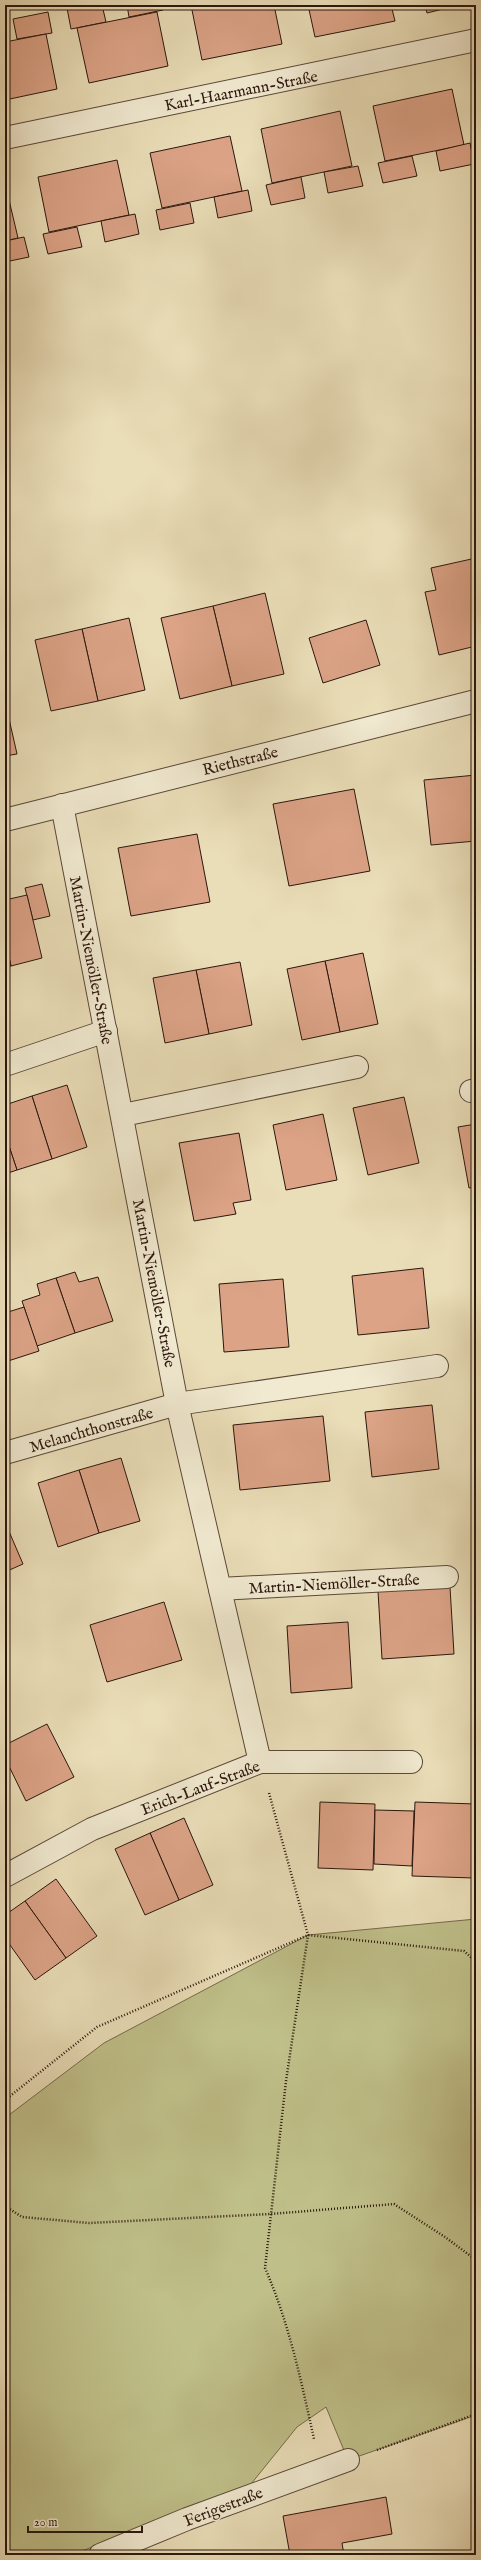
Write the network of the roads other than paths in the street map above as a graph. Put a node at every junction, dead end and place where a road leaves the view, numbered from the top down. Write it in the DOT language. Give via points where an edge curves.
graph roads {
  1 [pos="476,40"];
  2 [pos="5,138"];
  3 [pos="476,701"];
  4 [pos="62,805"];
  5 [pos="5,820"];
  6 [pos="106,1031"];
  7 [pos="5,1065"];
  8 [pos="357,1067"];
  9 [pos="123,1115"];
  10 [pos="437,1366"];
  11 [pos="178,1404"];
  12 [pos="5,1453"];
  13 [pos="447,1577"];
  14 [pos="220,1589"];
  15 [pos="260,1762"];
  16 [pos="411,1762"];
  17 [pos="5,1876"];
  18 [pos="348,2460"];
  19 [pos="100,2555"];
  1 -- 2 [label="street, Karl-Haarmann-Straße"];
  3 -- 4 [label="street, Riethstraße"];
  4 -- 5 [label="street, Riethstraße"];
  4 -- 6 [label="street, Martin-Niemöller-Straße"];
  6 -- 7 [label="street"];
  6 -- 9 [label="street, Martin-Niemöller-Straße"];
  8 -- 9 [label="street"];
  9 -- 11 [label="street, Martin-Niemöller-Straße"];
  10 -- 11 [label="street"];
  11 -- 12 [label="street, Melanchthonstraße"];
  11 -- 14 [label="street, Martin-Niemöller-Straße"];
  13 -- 14 [label="street, Martin-Niemöller-Straße"];
  14 -- 15 [label="street, Martin-Niemöller-Straße"];
  15 -- 16 [label="street, Erich-Lauf-Straße"];
  15 -- 17 [label="street, Erich-Lauf-Straße" via="92,1829"];
  18 -- 19 [label="street, Ferigestraße" via="187,2519"];
}
